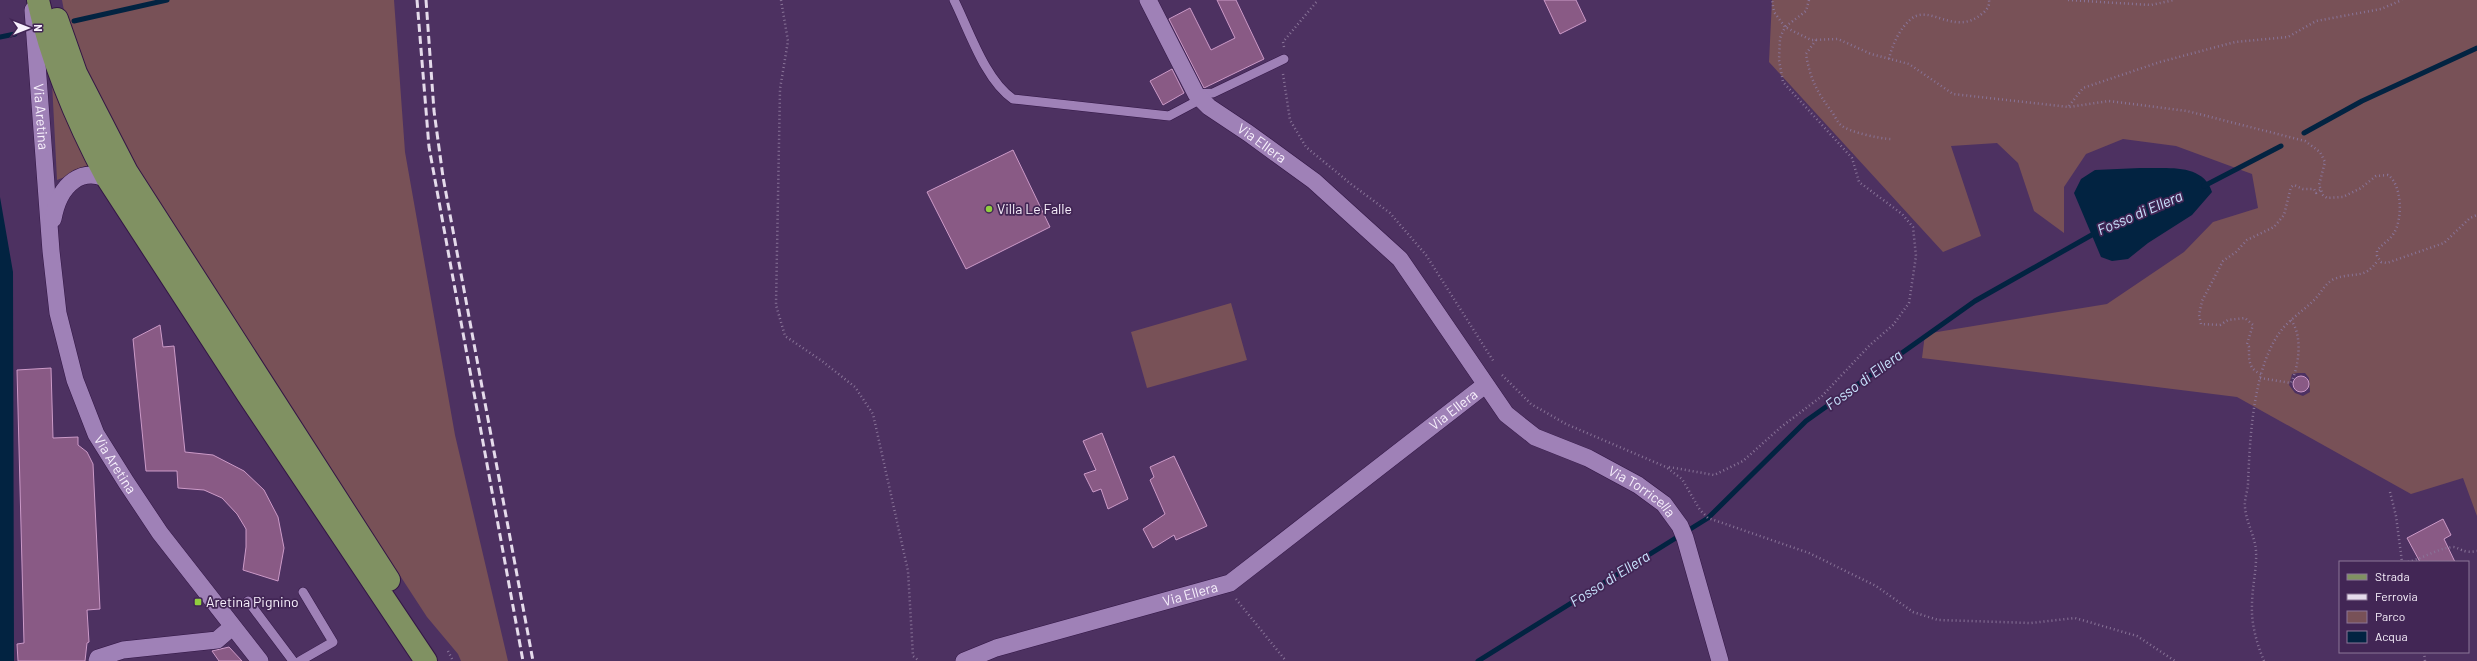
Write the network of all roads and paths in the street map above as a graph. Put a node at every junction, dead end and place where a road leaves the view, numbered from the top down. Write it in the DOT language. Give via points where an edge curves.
graph roads {
  1 [pos="33,0"];
  2 [pos="38,0"];
  3 [pos="52,0"];
  4 [pos="781,0"];
  5 [pos="954,0"];
  6 [pos="1148,0"];
  7 [pos="1318,0"];
  8 [pos="1772,0"];
  9 [pos="1809,0"];
  10 [pos="1989,0"];
  11 [pos="2068,0"];
  12 [pos="2174,0"];
  13 [pos="2402,0"];
  14 [pos="1786,27"];
  15 [pos="1816,40"];
  16 [pos="1284,59"];
  17 [pos="1889,59"];
  18 [pos="1198,97"];
  19 [pos="2069,106"];
  20 [pos="1891,139"];
  21 [pos="107,178"];
  22 [pos="2320,190"];
  23 [pos="153,212"];
  24 [pos="2477,215"];
  25 [pos="50,233"];
  26 [pos="2378,260"];
  27 [pos="2291,320"];
  28 [pos="1494,364"];
  29 [pos="1498,370"];
  30 [pos="2261,374"];
  31 [pos="2260,378"];
  32 [pos="1485,385"];
  33 [pos="1666,467"];
  34 [pos="2390,492"];
  35 [pos="2477,551"];
  36 [pos="2402,561"];
  37 [pos="2412,561"];
  38 [pos="1224,585"];
  39 [pos="303,592"];
  40 [pos="248,601"];
  41 [pos="232,627"];
  42 [pos="441,656"];
  43 [pos="97,661"];
  44 [pos="260,661"];
  45 [pos="293,661"];
  46 [pos="300,661"];
  47 [pos="426,661"];
  48 [pos="453,661"];
  49 [pos="919,661"];
  50 [pos="964,661"];
  51 [pos="1286,661"];
  52 [pos="1720,661"];
  53 [pos="2175,661"];
  54 [pos="2264,661"];
  1 -- 25 [label="street, Via Aretina"];
  2 -- 21 [label="main road" via="56,67 90,147"];
  3 -- 23 [label="main road" via="61,34 76,73 127,172"];
  4 -- 49 [label="path" via="788,41 780,89 776,306 785,336 855,387 873,414 908,571 913,656"];
  5 -- 18 [label="lane" via="985,65 1001,91 1013,99 1169,116"];
  6 -- 18 [label="street, Via Ellera"];
  7 -- 16 [label="path" via="1284,42"];
  8 -- 14 [label="path" via="1774,12"];
  9 -- 14 [label="path" via="1806,11"];
  10 -- 17 [label="path" via="1987,10 1971,22 1950,22 1925,14 1912,18 1892,46"];
  11 -- 12 [label="path" via="2151,5"];
  13 -- 19 [label="path" via="2381,9 2316,21 2288,37 2235,42 2160,62 2083,88"];
  14 -- 15 [label="path"];
  14 -- 33 [label="path" via="1780,38 1782,82 1852,158 1859,182 1902,214 1913,227 1916,256 1909,303 1893,325 1822,396 1781,427 1743,461 1714,475"];
  15 -- 17 [label="path" via="1838,39"];
  15 -- 20 [label="path" via="1806,54 1810,73 1824,104 1841,125 1849,130 1880,139"];
  16 -- 18 [label="lane" via="1213,93"];
  16 -- 28 [label="path" via="1283,78 1290,120 1306,146 1390,213 1426,255"];
  17 -- 19 [label="path" via="1909,64 1953,94"];
  18 -- 32 [label="street, Via Ellera" via="1314,182 1400,259"];
  19 -- 22 [label="path" via="2109,101 2187,111 2305,141 2320,152 2326,162 2318,185"];
  21 -- 23 [label="street, Via Aretina"];
  21 -- 25 [label="street, Via Aretina" via="87,176 68,185 56,204"];
  21 -- 47 [label="main road"];
  22 -- 26 [label="path" via="2327,198 2334,199 2361,188 2376,176 2388,174 2394,179 2399,192 2398,221 2394,234 2377,251"];
  22 -- 30 [label="path" via="2316,194 2314,189 2303,189 2294,185 2291,187 2284,214 2274,227 2247,240 2223,261 2202,302 2200,324 2220,325 2228,320 2249,320 2253,325 2247,344 2249,361 2254,370"];
  23 -- 42 [label="main road" via="413,617"];
  24 -- 26 [label="path" via="2470,218 2444,243 2387,263"];
  25 -- 41 [label="street, Via Aretina" via="60,319 75,380 96,434 160,533"];
  26 -- 27 [label="path" via="2373,268 2363,275 2348,275 2333,280"];
  27 -- 30 [label="path" via="2273,344"];
  27 -- 31 [label="path" via="2299,340 2297,368 2292,383"];
  29 -- 33 [label="path" via="1530,404 1566,424"];
  30 -- 31 [label="path"];
  31 -- 54 [label="path" via="2252,422 2244,506 2256,550 2252,608 2256,643"];
  32 -- 38 [label="street, Via Ellera" via="1230,583"];
  32 -- 52 [label="street, Via Torricella" via="1506,414 1536,437 1588,458 1638,485 1664,504 1682,532"];
  33 -- 53 [label="path" via="1682,479 1700,510 1708,518 1809,553 1876,586 1913,612 1938,620 2031,623 2075,618 2137,636"];
  34 -- 36 [label="path"];
  35 -- 37 [label="path" via="2468,553 2456,547 2439,549"];
  38 -- 50 [label="street, Via Ellera" via="996,648"];
  38 -- 51 [label="path"];
  39 -- 46 [label="lane" via="333,642"];
  40 -- 45 [label="lane"];
  41 -- 43 [label="street" via="217,640 123,650 98,658"];
  41 -- 44 [label="street, Via Aretina"];
  42 -- 48 [label="path"];
}
